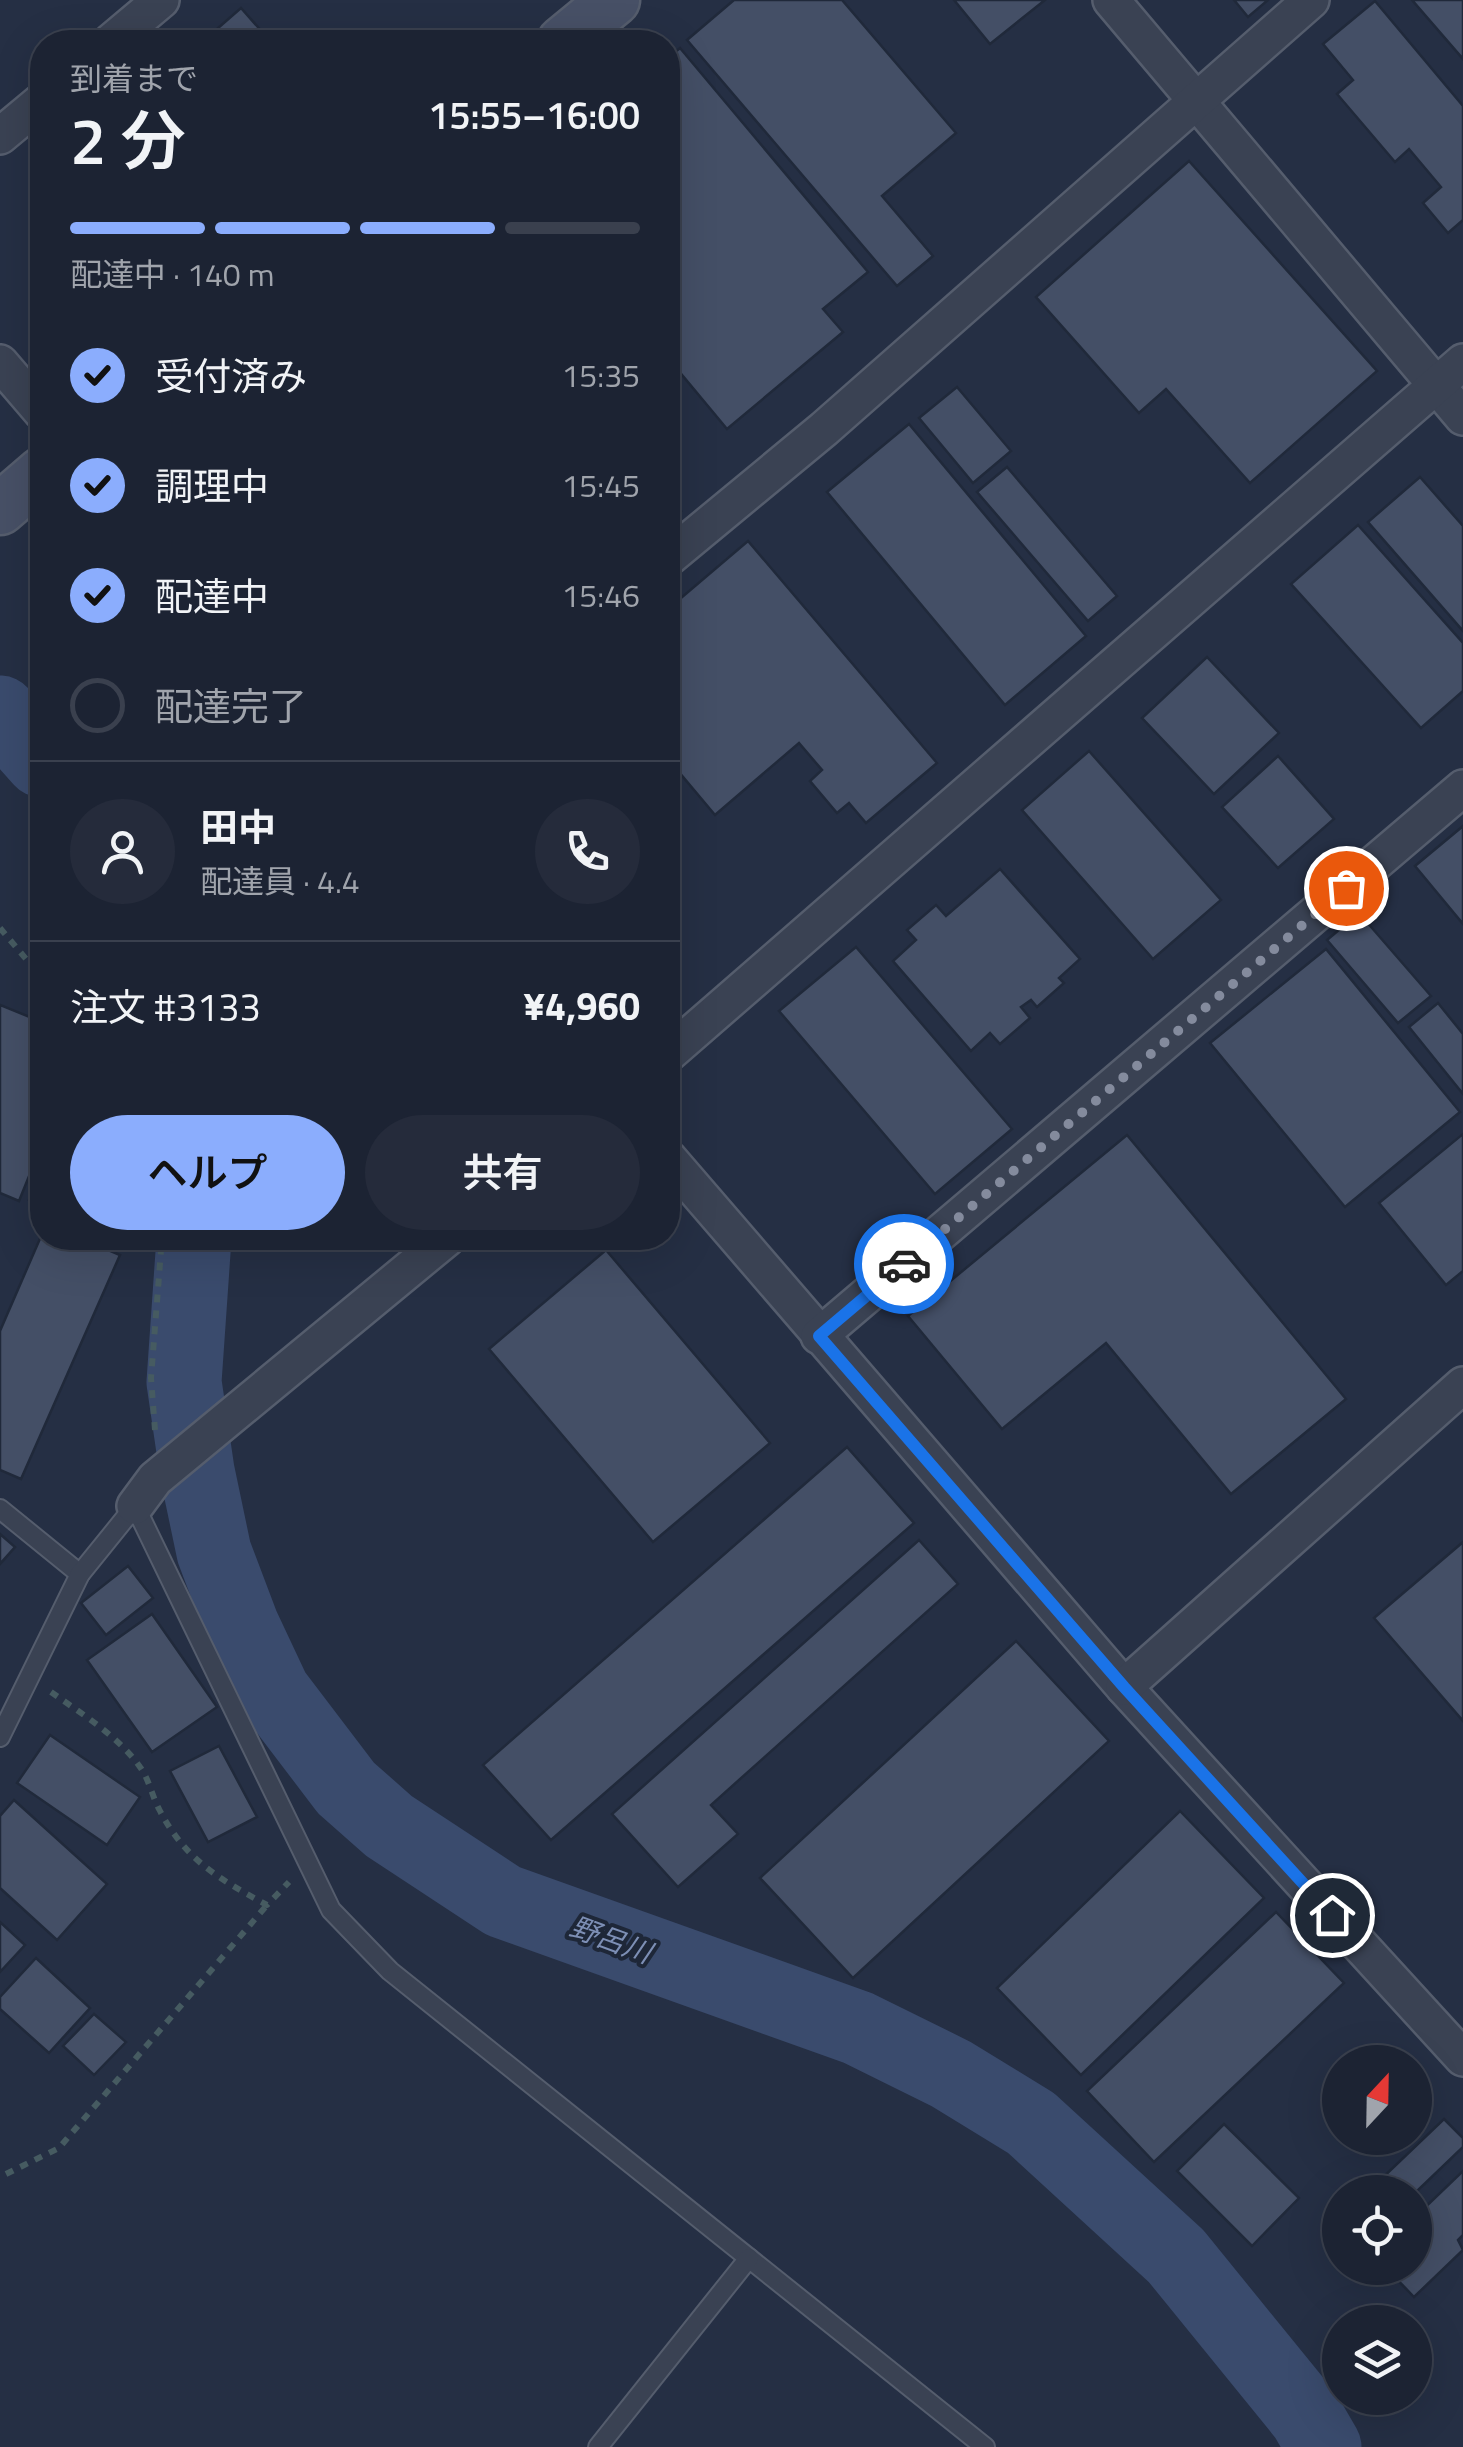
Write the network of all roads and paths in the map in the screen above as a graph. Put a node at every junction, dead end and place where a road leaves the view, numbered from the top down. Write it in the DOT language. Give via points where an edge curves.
graph roads {
  1 [pos="160,0"];
  2 [pos="1112,0"];
  3 [pos="1311,0"];
  4 [pos="612,1"];
  5 [pos="125,30"];
  6 [pos="577,30"];
  7 [pos="1194,100"];
  8 [pos="30,110"];
  9 [pos="0,136"];
  10 [pos="1463,362"];
  11 [pos="0,364"];
  12 [pos="1435,386"];
  13 [pos="30,398"];
  14 [pos="1463,418"];
  15 [pos="680,548"];
  16 [pos="1463,788"];
  17 [pos="0,928"];
  18 [pos="30,964"];
  19 [pos="680,1044"];
  20 [pos="680,1172"];
  21 [pos="161,1250"];
  22 [pos="432,1250"];
  23 [pos="819,1336"];
  24 [pos="1463,1386"];
  25 [pos="146,1492"];
  26 [pos="0,1509"];
  27 [pos="80,1574"];
  28 [pos="30,1677"];
  29 [pos="1124,1687"];
  30 [pos="0,1737"];
  31 [pos="308,1862"];
  32 [pos="267,1904"];
  33 [pos="1463,2058"];
  34 [pos="6,2174"];
  35 [pos="749,2258"];
  36 [pos="598,2447"];
  37 [pos="985,2447"];
  1 -- 5 [label="street"];
  2 -- 7 [label="street"];
  3 -- 7 [label="street"];
  4 -- 6 [label="street"];
  7 -- 12 [label="street"];
  7 -- 15 [label="street"];
  8 -- 9 [label="street"];
  10 -- 12 [label="street"];
  11 -- 13 [label="street"];
  12 -- 14 [label="street"];
  12 -- 19 [label="street"];
  16 -- 23 [label="street"];
  17 -- 18 [label="path"];
  20 -- 23 [label="street"];
  21 -- 25 [label="path" via="150,1378 156,1420"];
  22 -- 25 [label="street"];
  23 -- 29 [label="street"];
  24 -- 29 [label="street"];
  25 -- 27 [label="lane"];
  25 -- 31 [label="lane"];
  26 -- 27 [label="lane"];
  27 -- 28 [label="lane"];
  28 -- 30 [label="lane"];
  28 -- 32 [label="path" via="104,1730 142,1768 179,1844 214,1876"];
  29 -- 33 [label="street"];
  31 -- 32 [label="path"];
  31 -- 35 [label="lane" via="331,1910 390,1971"];
  32 -- 34 [label="path" via="59,2148"];
  35 -- 36 [label="lane"];
  35 -- 37 [label="lane"];
}
